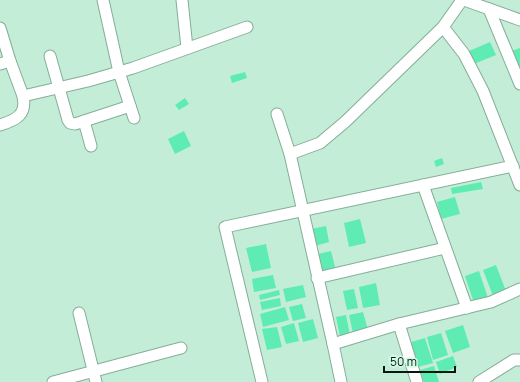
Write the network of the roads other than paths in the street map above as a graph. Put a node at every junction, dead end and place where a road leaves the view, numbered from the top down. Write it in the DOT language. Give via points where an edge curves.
graph roads {
  1 [pos="103,0"];
  2 [pos="182,0"];
  3 [pos="463,0"];
  4 [pos="476,2"];
  5 [pos="489,10"];
  6 [pos="520,20"];
  7 [pos="443,26"];
  8 [pos="247,27"];
  9 [pos="0,28"];
  10 [pos="187,48"];
  11 [pos="50,56"];
  12 [pos="5,62"];
  13 [pos="119,72"];
  14 [pos="520,84"];
  15 [pos="58,87"];
  16 [pos="23,96"];
  17 [pos="130,106"];
  18 [pos="277,114"];
  19 [pos="134,118"];
  20 [pos="84,121"];
  21 [pos="0,125"];
  22 [pos="91,146"];
  23 [pos="290,154"];
  24 [pos="513,166"];
  25 [pos="423,185"];
  26 [pos="520,185"];
  27 [pos="303,211"];
  28 [pos="445,248"];
  29 [pos="317,278"];
  30 [pos="520,289"];
  31 [pos="467,308"];
  32 [pos="79,313"];
  33 [pos="399,324"];
  34 [pos="333,344"];
  35 [pos="181,348"];
  36 [pos="520,360"];
  37 [pos="93,370"];
  38 [pos="53,382"];
  39 [pos="96,382"];
  40 [pos="262,382"];
  41 [pos="341,382"];
  42 [pos="417,382"];
  43 [pos="479,382"];
  1 -- 13 [label="street"];
  2 -- 10 [label="street"];
  3 -- 4 [label="street"];
  3 -- 7 [label="street"];
  4 -- 5 [label="street"];
  5 -- 6 [label="street"];
  5 -- 14 [label="street"];
  7 -- 23 [label="street" via="377,92 320,143"];
  7 -- 24 [label="street" via="464,54 483,91"];
  8 -- 10 [label="street"];
  9 -- 12 [label="street"];
  10 -- 13 [label="street"];
  11 -- 15 [label="street"];
  12 -- 16 [label="street"];
  13 -- 15 [label="street"];
  13 -- 17 [label="street"];
  15 -- 16 [label="street"];
  15 -- 20 [label="street" via="70,123"];
  16 -- 21 [label="street" via="23,112 10,122"];
  17 -- 19 [label="street"];
  17 -- 20 [label="street"];
  18 -- 23 [label="street"];
  20 -- 22 [label="street"];
  23 -- 27 [label="street"];
  24 -- 25 [label="street"];
  24 -- 26 [label="street"];
  25 -- 27 [label="street"];
  25 -- 28 [label="street"];
  27 -- 29 [label="street"];
  27 -- 40 [label="street" via="225,227"];
  28 -- 29 [label="street"];
  28 -- 31 [label="street"];
  29 -- 34 [label="street"];
  30 -- 31 [label="street" via="491,302"];
  31 -- 33 [label="street"];
  32 -- 37 [label="street"];
  33 -- 34 [label="street"];
  33 -- 42 [label="street"];
  34 -- 41 [label="street"];
  35 -- 37 [label="street"];
  36 -- 43 [label="street" via="514,360"];
  37 -- 38 [label="street"];
  37 -- 39 [label="street"];
}
